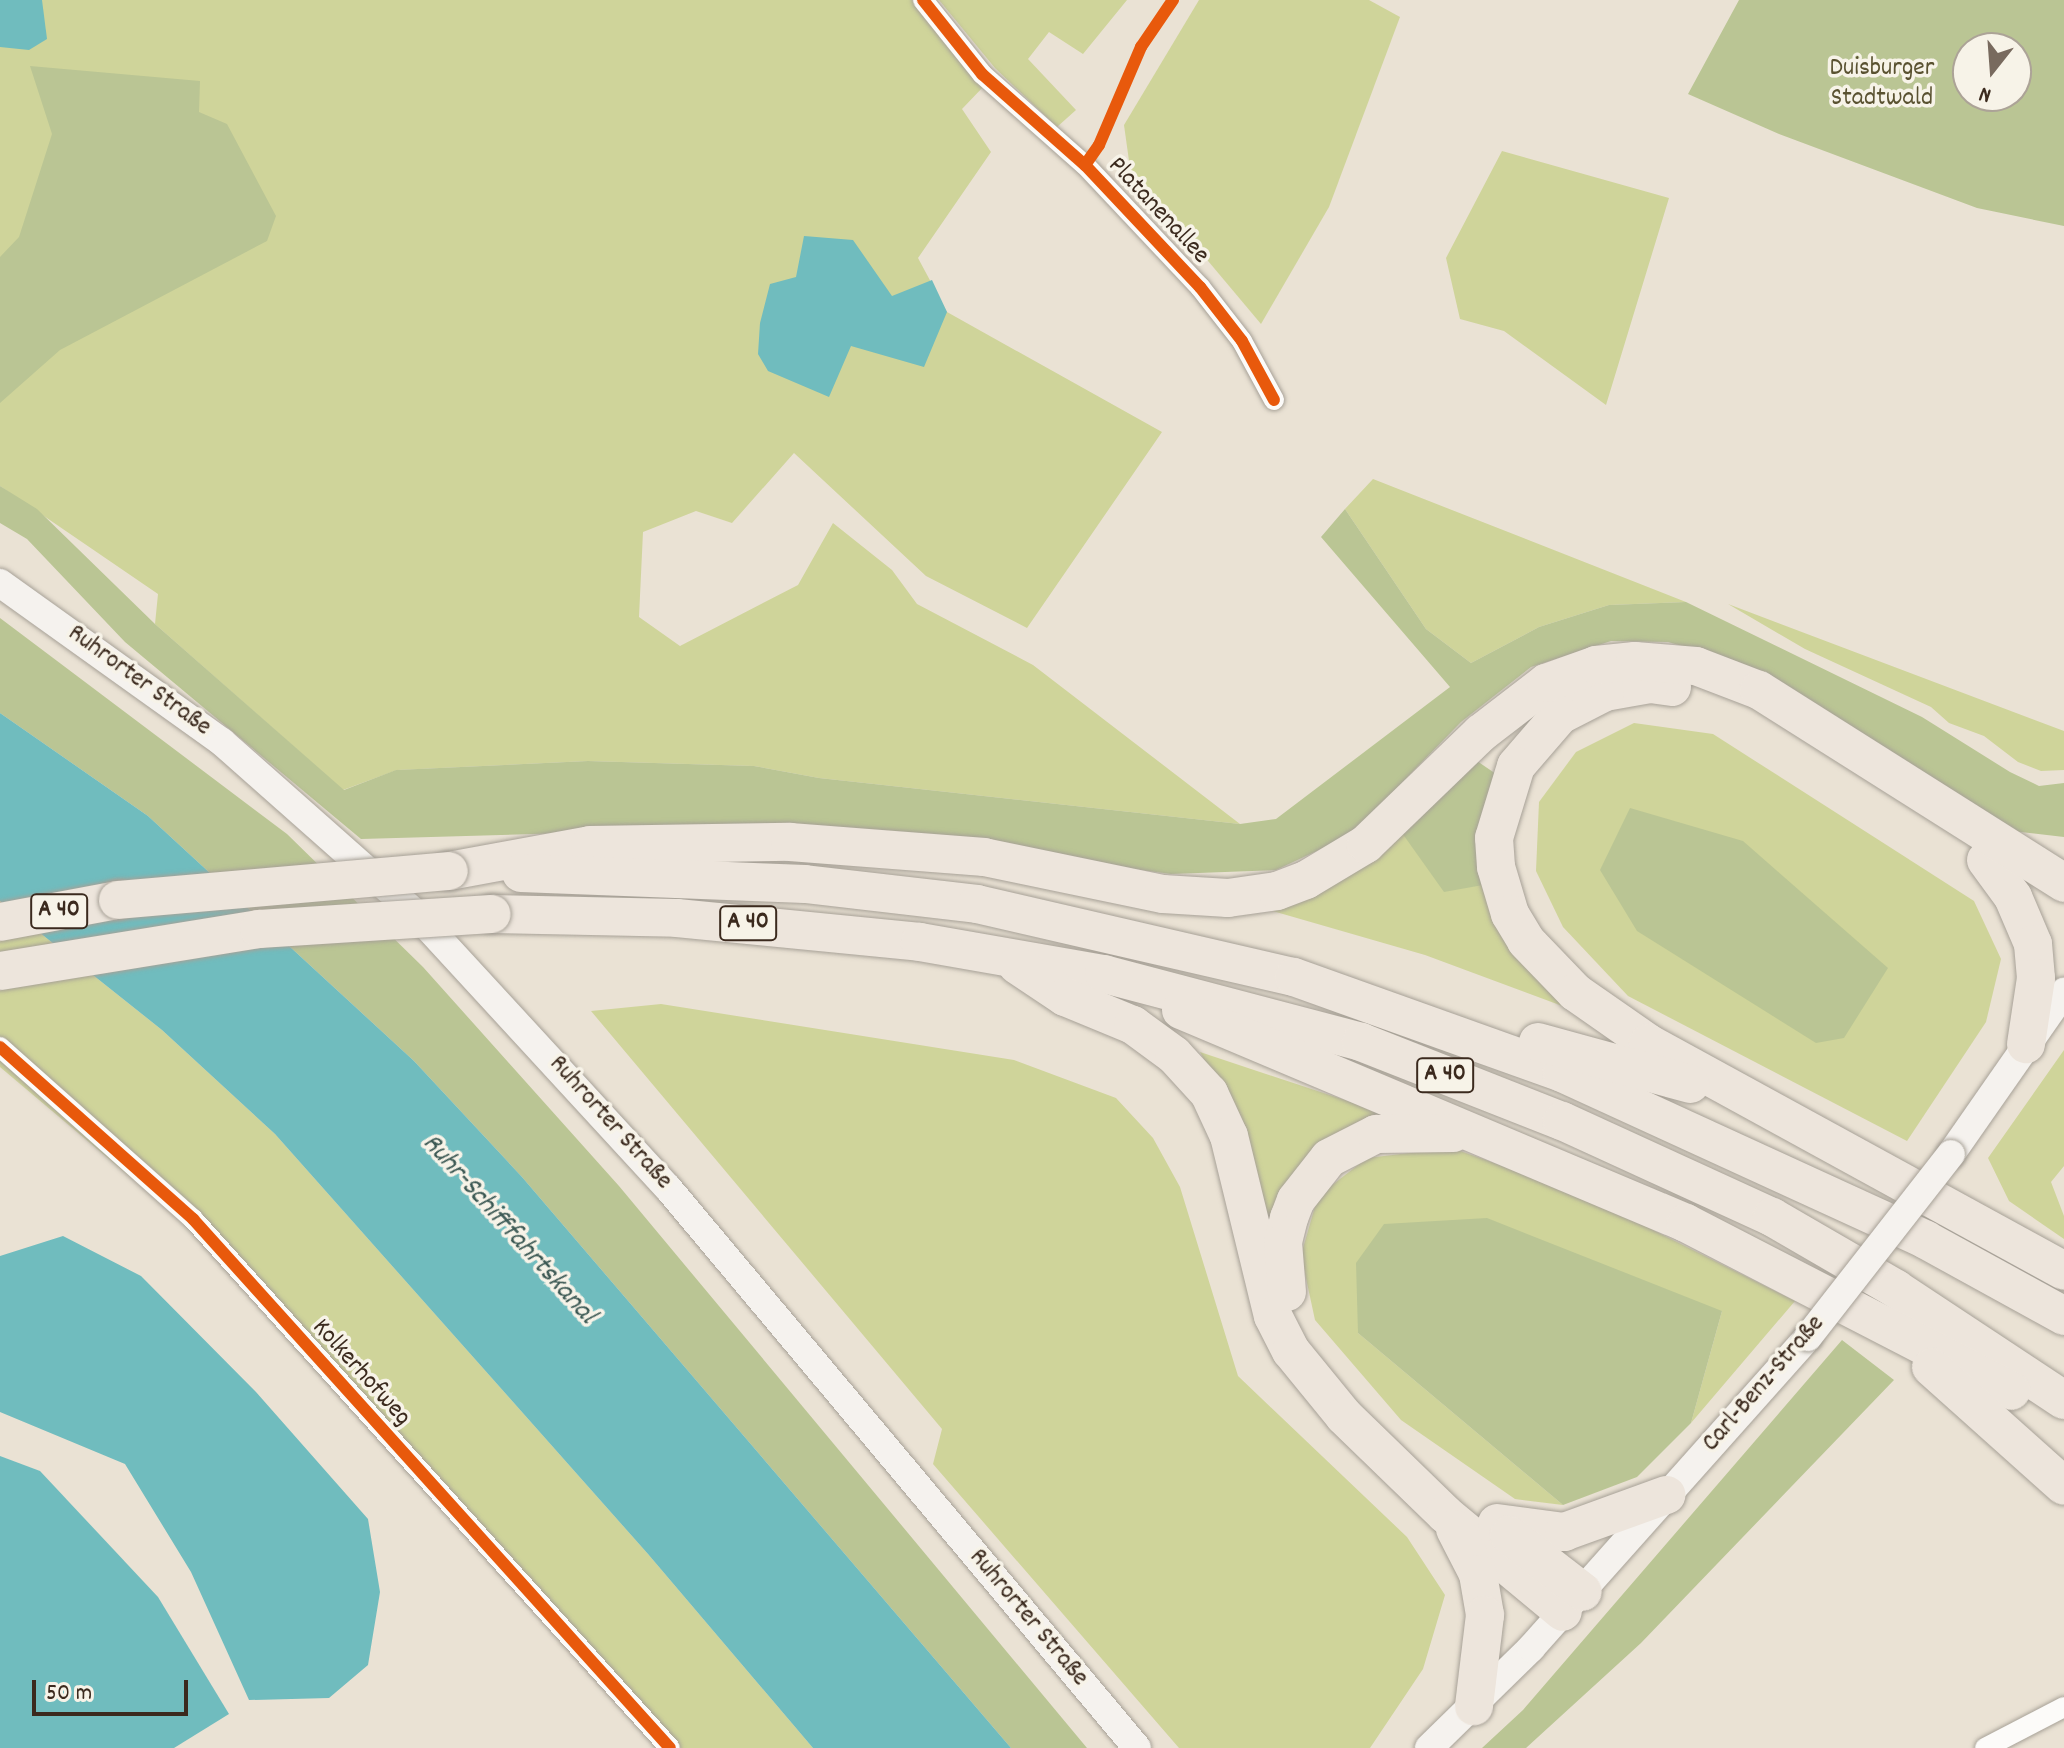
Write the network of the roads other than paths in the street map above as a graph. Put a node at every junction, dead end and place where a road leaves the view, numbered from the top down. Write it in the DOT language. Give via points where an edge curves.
graph roads {
  1 [pos="923,0"];
  2 [pos="1274,400"];
  3 [pos="0,583"];
  4 [pos="2046,858"];
  5 [pos="1986,860"];
  6 [pos="449,871"];
  7 [pos="2064,883"];
  8 [pos="2064,908"];
  9 [pos="0,922"];
  10 [pos="1002,955"];
  11 [pos="0,971"];
  12 [pos="1104,974"];
  13 [pos="2064,992"];
  14 [pos="1354,995"];
  15 [pos="2026,1044"];
  16 [pos="0,1047"];
  17 [pos="1798,1125"];
  18 [pos="1503,1142"];
  19 [pos="2056,1264"];
  20 [pos="1864,1313"];
  21 [pos="2064,1316"];
  22 [pos="2064,1400"];
  23 [pos="2064,1416"];
  24 [pos="2064,1486"];
  25 [pos="1666,1495"];
  26 [pos="1445,1514"];
  27 [pos="1491,1521"];
  28 [pos="1573,1602"];
  29 [pos="1474,1706"];
  30 [pos="2064,1707"];
  31 [pos="670,1748"];
  32 [pos="1137,1748"];
  33 [pos="1429,1748"];
  34 [pos="1985,1748"];
  1 -- 2 [label="street, Platanenallee" via="982,74 1085,165 1200,287 1242,341"];
  3 -- 32 [label="main road, Ruhrorter Straße" via="222,742 414,912 668,1188"];
  4 -- 6 [label="highway" via="1759,690 1696,666 1635,661 1596,665 1546,683 1481,733 1366,844 1277,891 1228,898 1163,894 984,857 790,842 590,845"];
  4 -- 7 [label="highway"];
  5 -- 8 [label="highway"];
  5 -- 15 [label="highway" via="2013,897 2033,944 2036,978"];
  5 -- 17 [label="highway" via="1765,718 1698,691 1650,684 1605,692 1560,715 1516,766 1494,838 1496,867 1510,914 1526,941 1575,992 1648,1043"];
  6 -- 9 [label="highway, A 40, bridge" via="118,900"];
  6 -- 14 [label="highway, A 40" via="805,884 977,904"];
  10 -- 11 [label="highway, A 40, bridge" via="732,921 492,914 259,929"];
  10 -- 12 [label="highway, A 40"];
  10 -- 26 [label="highway" via="1065,997 1133,1025 1174,1055 1209,1093 1229,1136 1273,1316 1291,1351 1344,1416"];
  12 -- 18 [label="highway" via="1268,1051"];
  12 -- 22 [label="highway, A 40" via="1361,1042 1711,1186 1896,1289"];
  13 -- 15 [label="main road, Carl-Benz-Straße"];
  14 -- 17 [label="highway" via="1422,1003 1544,1044 1680,1080"];
  14 -- 21 [label="highway, A 40" via="1562,1073 1926,1240"];
  15 -- 25 [label="main road, Carl-Benz-Straße, bridge" via="1951,1154 1808,1337"];
  16 -- 31 [label="street, Kolkerhofweg" via="193,1219"];
  17 -- 19 [label="highway"];
  18 -- 20 [label="highway" via="1686,1223"];
  18 -- 27 [label="highway" via="1403,1130 1350,1144 1311,1177 1296,1200 1283,1242 1288,1296 1316,1353 1397,1445"];
  20 -- 23 [label="highway"];
  20 -- 24 [label="highway" via="1957,1388"];
  25 -- 27 [label="highway" via="1564,1532"];
  25 -- 28 [label="main road, Carl-Benz-Straße"];
  26 -- 28 [label="highway"];
  26 -- 29 [label="highway" via="1478,1574 1485,1615"];
  27 -- 28 [label="highway"];
  28 -- 29 [label="main road, Carl-Benz-Straße"];
  29 -- 33 [label="main road, Carl-Benz-Straße"];
  30 -- 34 [label="street"];
}
